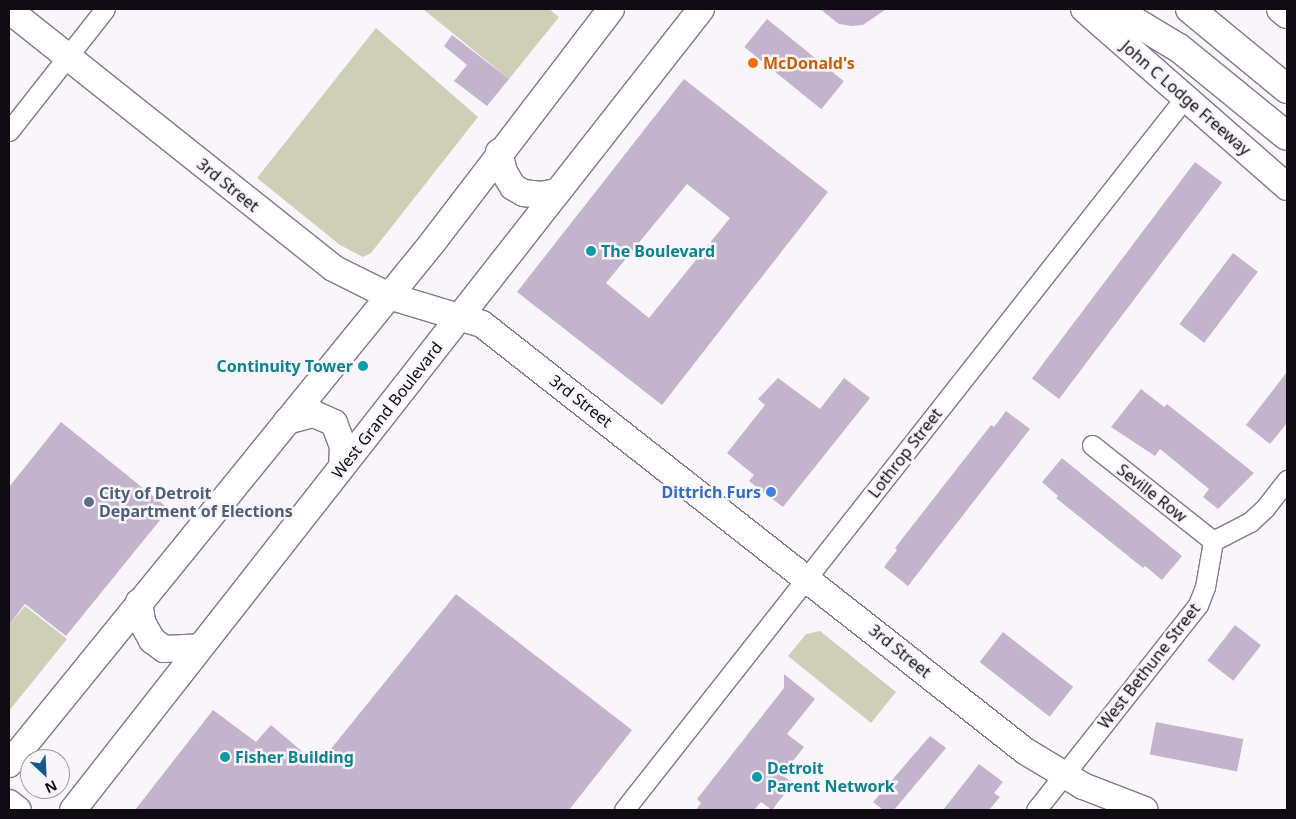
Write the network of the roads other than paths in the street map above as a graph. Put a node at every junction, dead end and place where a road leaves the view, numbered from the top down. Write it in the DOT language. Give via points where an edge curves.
graph roads {
  1 [pos="105,9"];
  2 [pos="611,9"];
  3 [pos="701,9"];
  4 [pos="1084,9"];
  5 [pos="1114,9"];
  6 [pos="1190,9"];
  7 [pos="1281,9"];
  8 [pos="9,10"];
  9 [pos="1287,14"];
  10 [pos="67,57"];
  11 [pos="1287,89"];
  12 [pos="1186,96"];
  13 [pos="9,131"];
  14 [pos="1287,136"];
  15 [pos="499,152"];
  16 [pos="1287,187"];
  17 [pos="557,192"];
  18 [pos="389,296"];
  19 [pos="460,316"];
  20 [pos="287,421"];
  21 [pos="1092,445"];
  22 [pos="342,466"];
  23 [pos="1287,480"];
  24 [pos="1213,541"];
  25 [pos="807,577"];
  26 [pos="139,602"];
  27 [pos="200,648"];
  28 [pos="9,764"];
  29 [pos="1063,776"];
  30 [pos="9,803"];
  31 [pos="18,810"];
  32 [pos="73,810"];
  33 [pos="624,810"];
  34 [pos="1036,810"];
  35 [pos="1145,810"];
  1 -- 10 [label="street"];
  2 -- 15 [label="main road"];
  3 -- 17 [label="main road, West Grand Boulevard"];
  4 -- 12 [label="main road, John C Lodge Freeway"];
  5 -- 14 [label="highway" via="1179,48"];
  6 -- 11 [label="highway"];
  7 -- 9 [label="highway"];
  8 -- 10 [label="main road, 3rd Street"];
  10 -- 13 [label="street"];
  10 -- 18 [label="main road, 3rd Street" via="333,268"];
  12 -- 16 [label="main road, John C Lodge Freeway"];
  12 -- 25 [label="street, Lothrop Street"];
  15 -- 17 [label="main road" via="504,172 513,187 524,193 540,195"];
  15 -- 18 [label="main road"];
  17 -- 19 [label="main road, West Grand Boulevard"];
  18 -- 19 [label="main road, 3rd Street"];
  18 -- 20 [label="main road"];
  19 -- 22 [label="main road, West Grand Boulevard"];
  19 -- 25 [label="main road, 3rd Street" via="482,324"];
  20 -- 22 [label="main road" via="314,414 334,422 343,447"];
  20 -- 26 [label="main road"];
  21 -- 24 [label="street, Seville Row"];
  22 -- 27 [label="main road, West Grand Boulevard"];
  23 -- 24 [label="street" via="1250,522"];
  24 -- 29 [label="street, West Bethune Street" via="1205,588 1198,606"];
  25 -- 29 [label="main road, 3rd Street" via="1025,751"];
  25 -- 33 [label="street, Lothrop Street"];
  26 -- 27 [label="main road" via="142,622 152,640 164,649"];
  26 -- 28 [label="main road"];
  27 -- 32 [label="main road, West Grand Boulevard"];
  29 -- 34 [label="street, West Bethune Street"];
  29 -- 35 [label="main road, 3rd Street"];
  30 -- 31 [label="main road"];
}
